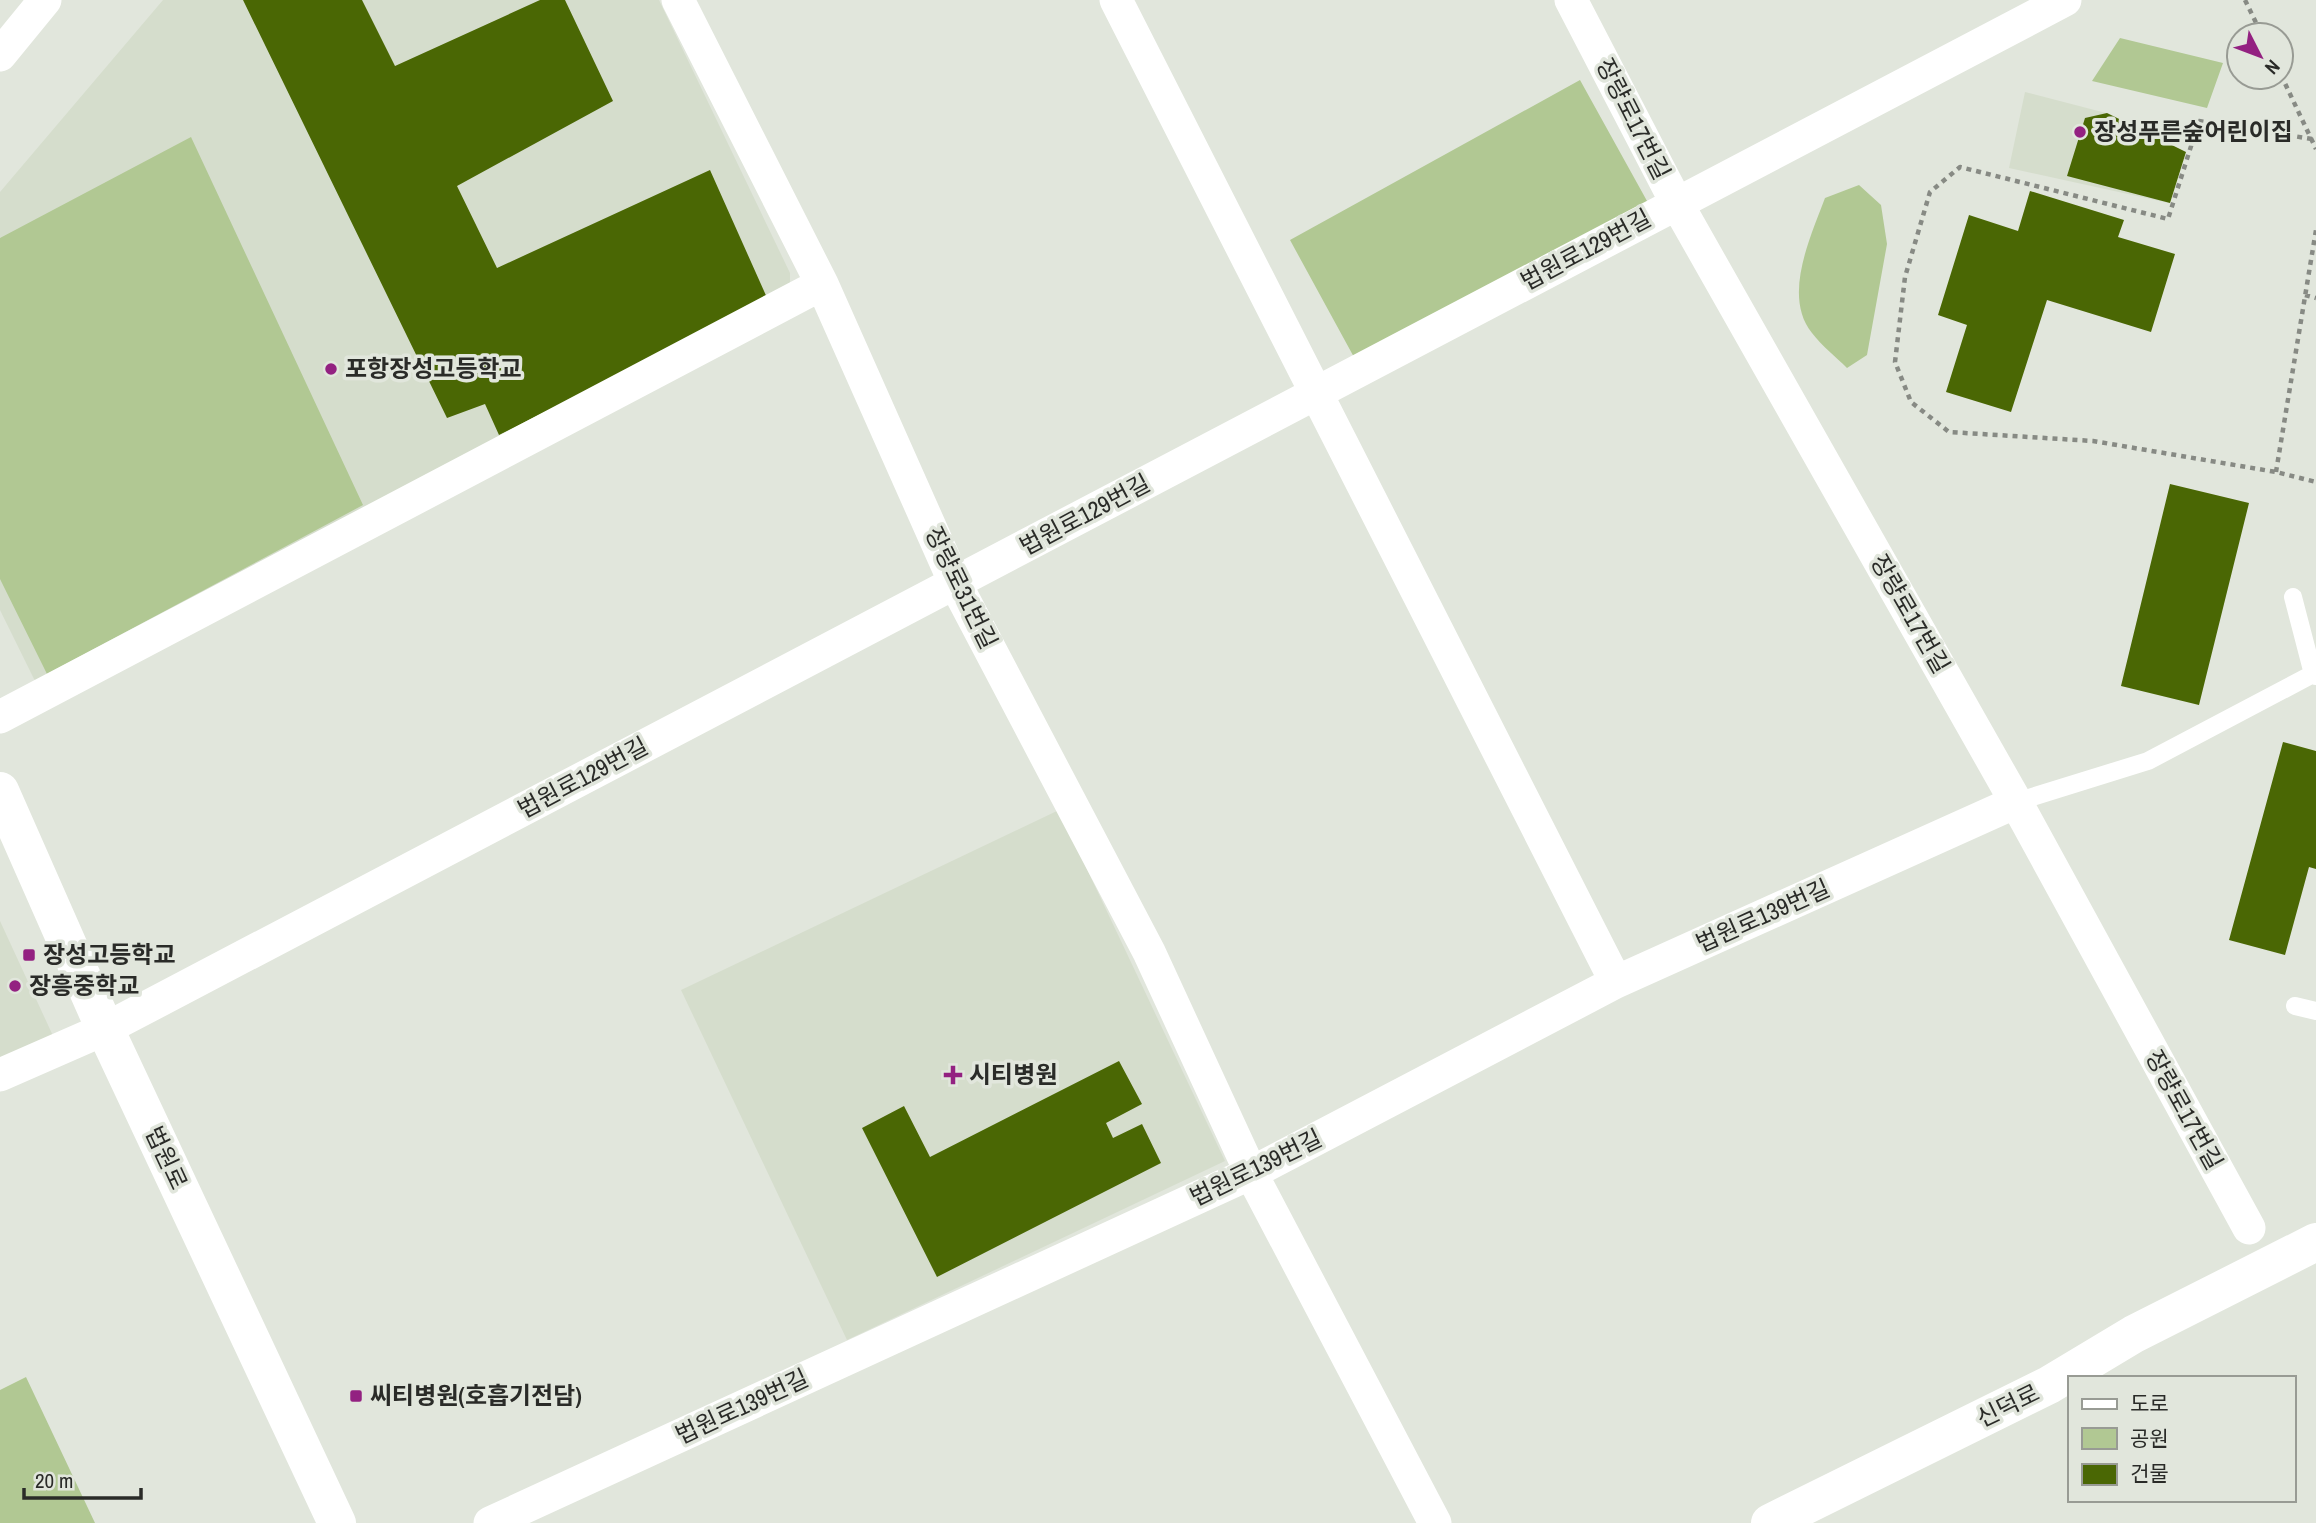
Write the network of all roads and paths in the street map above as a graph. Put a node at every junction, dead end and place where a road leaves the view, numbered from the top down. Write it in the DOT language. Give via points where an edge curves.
graph roads {
  1 [pos="45,0"];
  2 [pos="677,0"];
  3 [pos="1116,0"];
  4 [pos="1571,0"];
  5 [pos="2065,0"];
  6 [pos="2245,0"];
  7 [pos="2255,21"];
  8 [pos="0,55"];
  9 [pos="2289,91"];
  10 [pos="2312,139"];
  11 [pos="2316,149"];
  12 [pos="1676,202"];
  13 [pos="2316,230"];
  14 [pos="822,284"];
  15 [pos="2305,295"];
  16 [pos="2316,298"];
  17 [pos="1318,394"];
  18 [pos="2276,472"];
  19 [pos="2316,482"];
  20 [pos="956,583"];
  21 [pos="2292,597"];
  22 [pos="2314,675"];
  23 [pos="0,717"];
  24 [pos="0,791"];
  25 [pos="2016,802"];
  26 [pos="1616,982"];
  27 [pos="2295,1006"];
  28 [pos="2316,1011"];
  29 [pos="105,1029"];
  30 [pos="0,1075"];
  31 [pos="1251,1173"];
  32 [pos="2249,1228"];
  33 [pos="2316,1242"];
  34 [pos="337,1523"];
  35 [pos="490,1523"];
  36 [pos="1435,1523"];
  37 [pos="1770,1523"];
  1 -- 8 [label="street"];
  2 -- 14 [label="street, 장량로31번길"];
  3 -- 17 [label="street"];
  4 -- 12 [label="street, 장량로17번길"];
  5 -- 12 [label="street, 법원로129번길"];
  6 -- 7 [label="path"];
  9 -- 10 [label="path"];
  10 -- 11 [label="path"];
  10 -- 18 [label="path" via="2199,121 2168,219 1960,167 1930,192 1905,277 1895,362 1911,402 1950,432 2093,441"];
  12 -- 17 [label="street, 법원로129번길"];
  12 -- 25 [label="street, 장량로17번길"];
  13 -- 15 [label="path"];
  14 -- 20 [label="street, 장량로31번길"];
  14 -- 23 [label="street"];
  15 -- 16 [label="path"];
  15 -- 18 [label="path"];
  17 -- 20 [label="street, 법원로129번길"];
  17 -- 26 [label="street"];
  18 -- 19 [label="path"];
  20 -- 29 [label="street, 법원로129번길"];
  20 -- 31 [label="street, 장량로31번길" via="1149,952"];
  21 -- 22 [label="lane"];
  22 -- 25 [label="lane" via="2148,761"];
  24 -- 29 [label="main road, 법원로"];
  25 -- 26 [label="street, 법원로139번길"];
  25 -- 32 [label="street, 장량로17번길"];
  26 -- 31 [label="street, 법원로139번길"];
  27 -- 28 [label="lane"];
  29 -- 30 [label="street, 법원로129번길"];
  29 -- 34 [label="main road, 법원로"];
  31 -- 35 [label="street, 법원로139번길"];
  31 -- 36 [label="street, 장량로31번길"];
  33 -- 37 [label="main road, 신덕로" via="2134,1334 2049,1385"];
}
